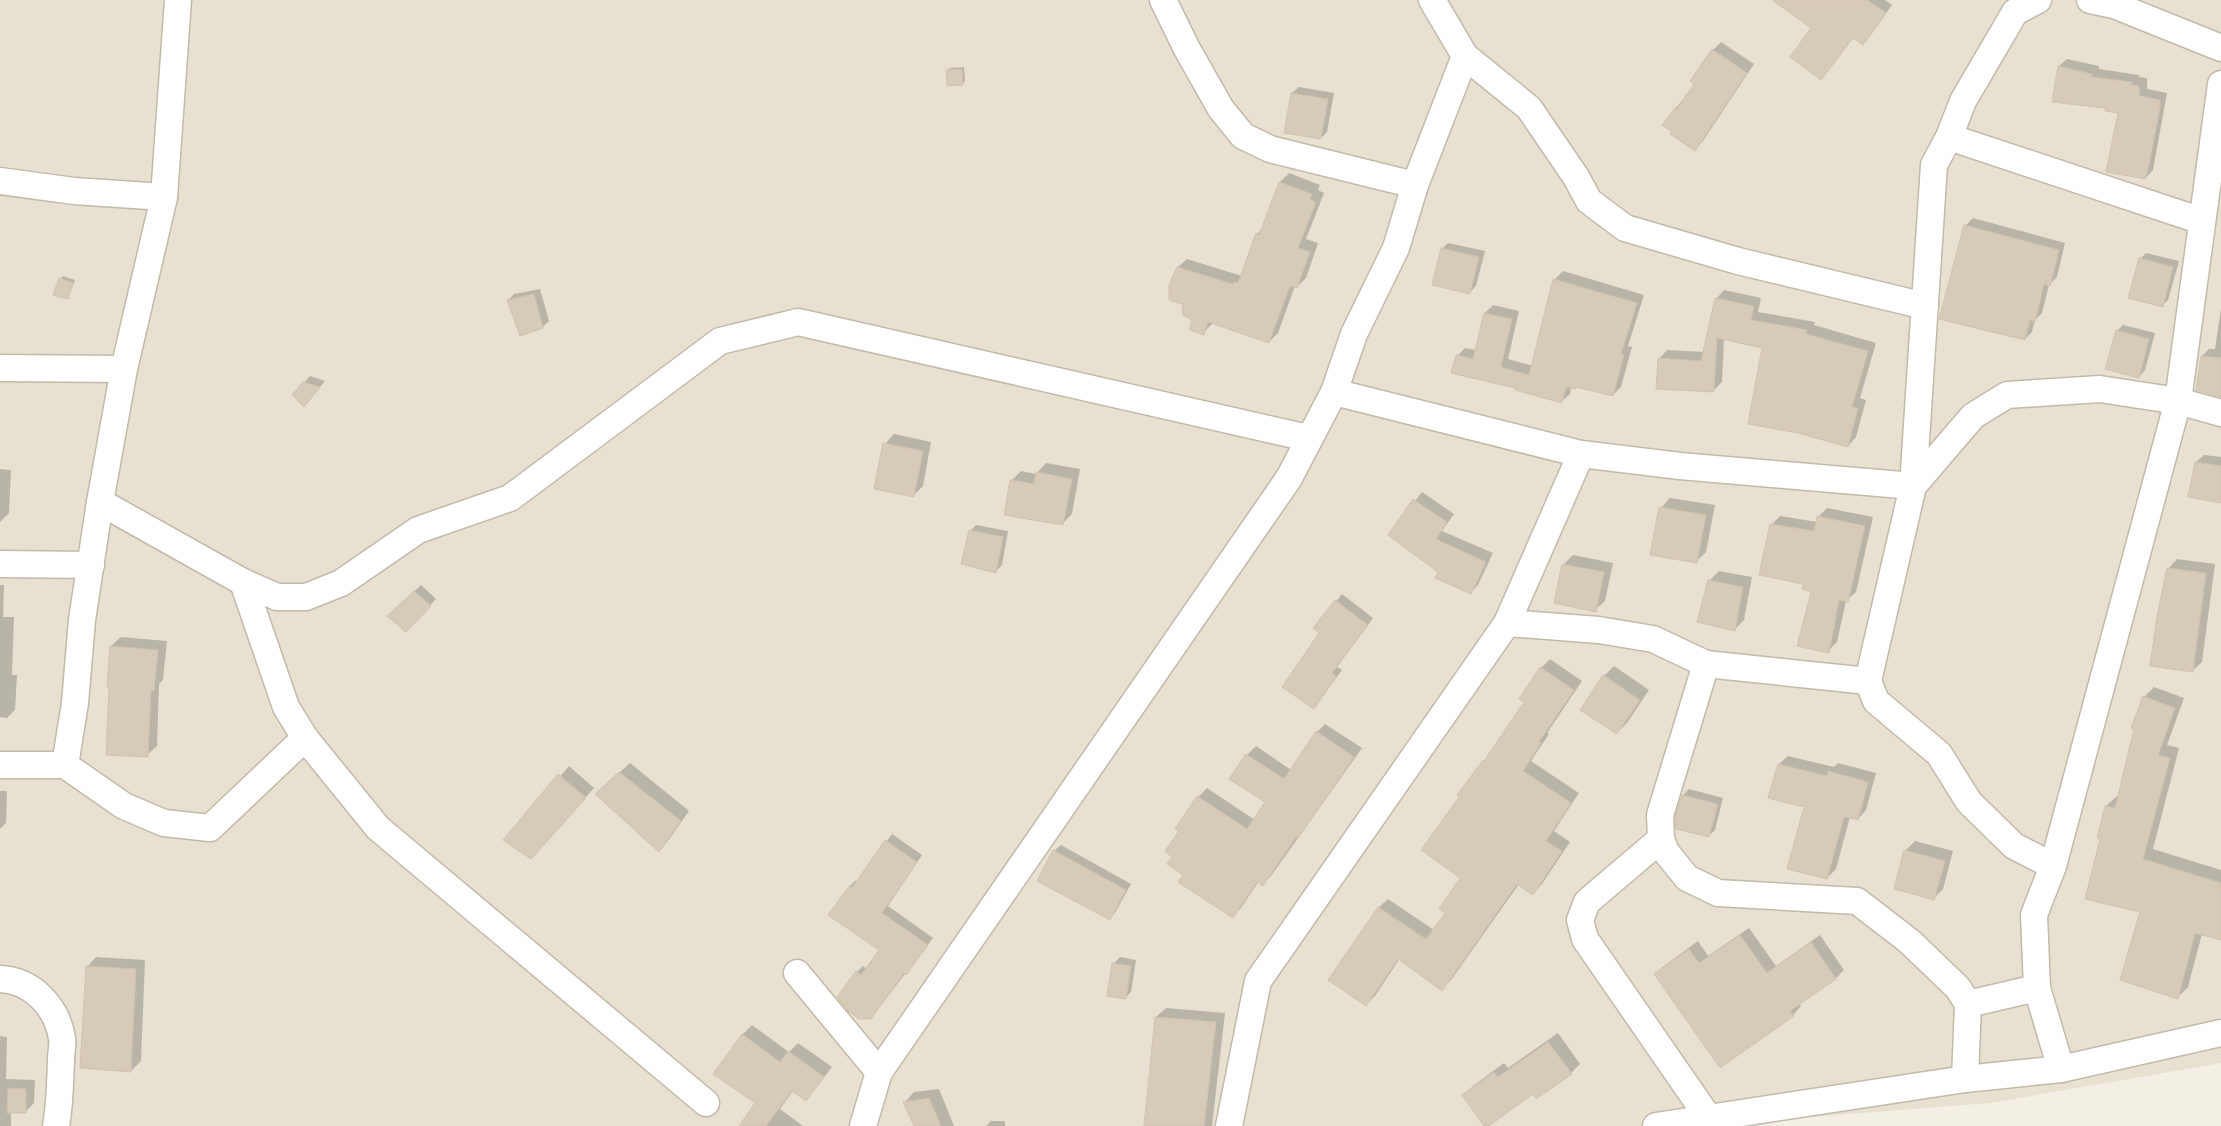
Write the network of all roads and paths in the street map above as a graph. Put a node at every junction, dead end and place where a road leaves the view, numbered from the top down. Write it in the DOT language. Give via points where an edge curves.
graph roads {
  1 [pos="178,0"];
  2 [pos="1163,0"];
  3 [pos="1432,0"];
  4 [pos="2038,0"];
  5 [pos="2090,0"];
  6 [pos="2221,48"];
  7 [pos="1465,56"];
  8 [pos="2221,84"];
  9 [pos="1949,137"];
  10 [pos="0,181"];
  11 [pos="1415,185"];
  12 [pos="164,197"];
  13 [pos="2202,221"];
  14 [pos="1925,306"];
  15 [pos="0,368"];
  16 [pos="124,369"];
  17 [pos="1334,392"];
  18 [pos="2178,401"];
  19 [pos="2221,413"];
  20 [pos="1308,438"];
  21 [pos="1581,454"];
  22 [pos="1913,486"];
  23 [pos="100,502"];
  24 [pos="0,564"];
  25 [pos="91,565"];
  26 [pos="243,582"];
  27 [pos="1508,622"];
  28 [pos="1706,664"];
  29 [pos="1868,681"];
  30 [pos="305,738"];
  31 [pos="0,765"];
  32 [pos="64,765"];
  33 [pos="1661,839"];
  34 [pos="2053,866"];
  35 [pos="797,973"];
  36 [pos="0,979"];
  37 [pos="2037,988"];
  38 [pos="1968,1004"];
  39 [pos="2221,1033"];
  40 [pos="2061,1070"];
  41 [pos="879,1072"];
  42 [pos="1966,1079"];
  43 [pos="706,1103"];
  44 [pos="1708,1118"];
  45 [pos="56,1126"];
  46 [pos="863,1126"];
  47 [pos="1229,1126"];
  48 [pos="1656,1126"];
  1 -- 12 [label="street"];
  2 -- 11 [label="street" via="1221,109 1243,136 1270,148"];
  3 -- 7 [label="street"];
  4 -- 9 [label="street" via="2015,12 1963,101"];
  5 -- 6 [label="street" via="2114,5"];
  7 -- 11 [label="street"];
  7 -- 14 [label="street" via="1529,108 1589,201 1625,228 1738,262"];
  8 -- 13 [label="street"];
  9 -- 13 [label="street"];
  9 -- 14 [label="street" via="1934,165"];
  10 -- 12 [label="street" via="74,191"];
  11 -- 17 [label="street" via="1396,248 1354,334"];
  12 -- 16 [label="street"];
  13 -- 18 [label="street"];
  14 -- 22 [label="street"];
  15 -- 16 [label="street"];
  16 -- 23 [label="street"];
  17 -- 20 [label="street"];
  17 -- 21 [label="street"];
  18 -- 19 [label="street"];
  18 -- 22 [label="street" via="2100,389 2007,395 1973,416"];
  18 -- 34 [label="street"];
  20 -- 26 [label="street" via="798,322 720,341 510,498 418,530 341,583 306,597 277,597"];
  20 -- 41 [label="street" via="1289,478"];
  21 -- 22 [label="street"];
  21 -- 27 [label="street"];
  22 -- 29 [label="street"];
  23 -- 25 [label="street"];
  23 -- 26 [label="street"];
  24 -- 25 [label="street"];
  25 -- 32 [label="street" via="82,620 75,704"];
  26 -- 30 [label="street" via="286,707"];
  27 -- 28 [label="street" via="1599,630 1653,639"];
  27 -- 47 [label="street" via="1258,981"];
  28 -- 29 [label="street"];
  28 -- 33 [label="street" via="1660,815"];
  29 -- 34 [label="street" via="1876,701 1939,754 1969,802 2014,846"];
  30 -- 32 [label="street" via="210,828 164,823 140,813 124,806"];
  30 -- 43 [label="street" via="378,828"];
  31 -- 32 [label="street"];
  33 -- 38 [label="street" via="1666,852 1687,878 1718,893 1857,901 1909,941 1958,988"];
  33 -- 44 [label="street" via="1587,902 1580,920 1585,939"];
  34 -- 37 [label="street" via="2034,915"];
  35 -- 41 [label="street"];
  36 -- 45 [label="street" via="32,988 51,1006 62,1037"];
  37 -- 38 [label="street"];
  37 -- 40 [label="street"];
  38 -- 42 [label="street"];
  39 -- 40 [label="street"];
  40 -- 42 [label="street"];
  41 -- 46 [label="street"];
  42 -- 44 [label="street"];
  44 -- 48 [label="street"];
}
